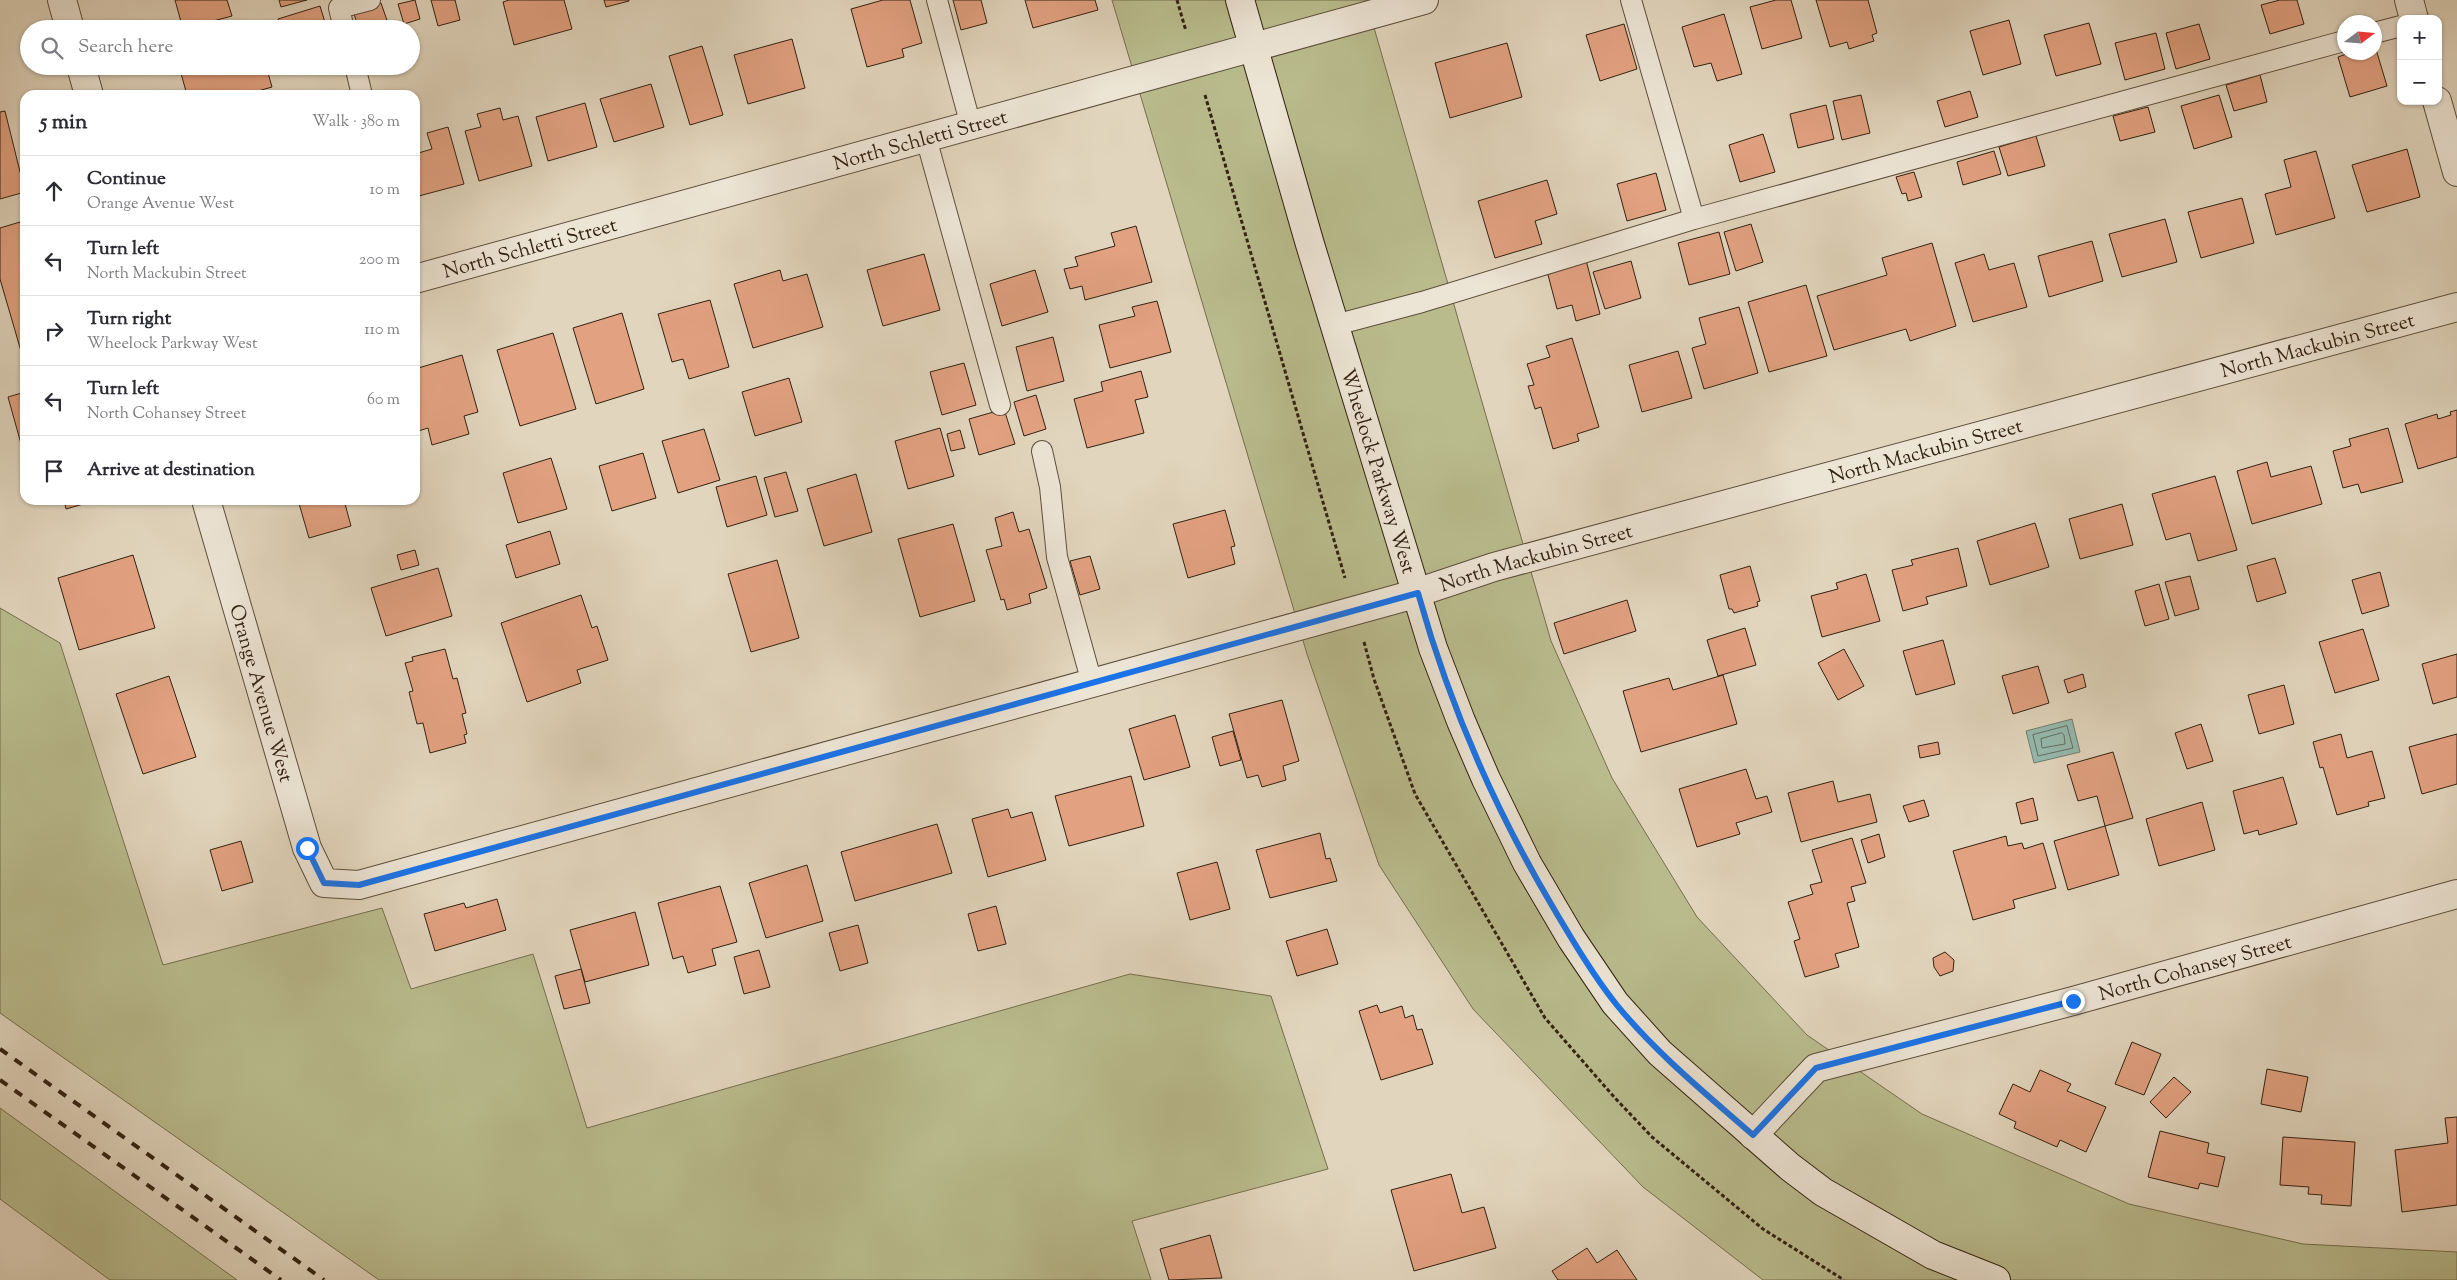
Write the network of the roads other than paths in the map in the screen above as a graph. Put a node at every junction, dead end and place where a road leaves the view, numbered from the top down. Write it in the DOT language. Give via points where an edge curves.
graph roads {
  1 [pos="62,0"];
  2 [pos="370,0"];
  3 [pos="936,0"];
  4 [pos="1240,0"];
  5 [pos="1424,0"];
  6 [pos="1631,0"];
  7 [pos="2409,0"];
  8 [pos="2413,15"];
  9 [pos="68,20"];
  10 [pos="342,20"];
  11 [pos="2397,27"];
  12 [pos="2382,31"];
  13 [pos="2337,44"];
  14 [pos="1253,48"];
  15 [pos="83,75"];
  16 [pos="356,75"];
  17 [pos="88,90"];
  18 [pos="361,90"];
  19 [pos="2438,105"];
  20 [pos="971,126"];
  21 [pos="926,138"];
  22 [pos="2457,172"];
  23 [pos="1694,219"];
  24 [pos="420,278"];
  25 [pos="2457,306"];
  26 [pos="1335,325"];
  27 [pos="1000,405"];
  28 [pos="1042,451"];
  29 [pos="207,505"];
  30 [pos="1418,593"];
  31 [pos="1092,683"];
  32 [pos="324,883"];
  33 [pos="2457,894"];
  34 [pos="1753,1135"];
  35 [pos="1996,1280"];
  1 -- 9 [label="street"];
  2 -- 10 [label="lane" via="339,8"];
  3 -- 20 [label="lane"];
  4 -- 14 [label="street, Wheelock Parkway West"];
  5 -- 14 [label="street, North Schletti Street"];
  6 -- 23 [label="lane"];
  7 -- 8 [label="street"];
  11 -- 12 [label="lane"];
  13 -- 23 [label="lane"];
  14 -- 20 [label="street, North Schletti Street"];
  14 -- 26 [label="street, Wheelock Parkway West"];
  15 -- 17 [label="street"];
  16 -- 18 [label="lane"];
  19 -- 22 [label="street"];
  20 -- 21 [label="street, North Schletti Street"];
  21 -- 24 [label="street, North Schletti Street"];
  21 -- 27 [label="lane"];
  23 -- 26 [label="lane" via="1422,302"];
  25 -- 30 [label="street, North Mackubin Street" via="1494,567"];
  26 -- 30 [label="street, Wheelock Parkway West"];
  28 -- 31 [label="lane" via="1050,487 1057,557"];
  29 -- 32 [label="street, Orange Avenue West" via="307,848"];
  30 -- 31 [label="street, North Mackubin Street"];
  30 -- 34 [label="street, Wheelock Parkway West" via="1436,657 1486,779 1527,863 1571,938 1615,1003 1660,1053"];
  31 -- 32 [label="street, North Mackubin Street" via="359,885"];
  33 -- 34 [label="street, North Cohansey Street" via="2073,1001 1816,1068"];
  34 -- 35 [label="street, Wheelock Parkway West" via="1823,1192 1933,1255"];
}
